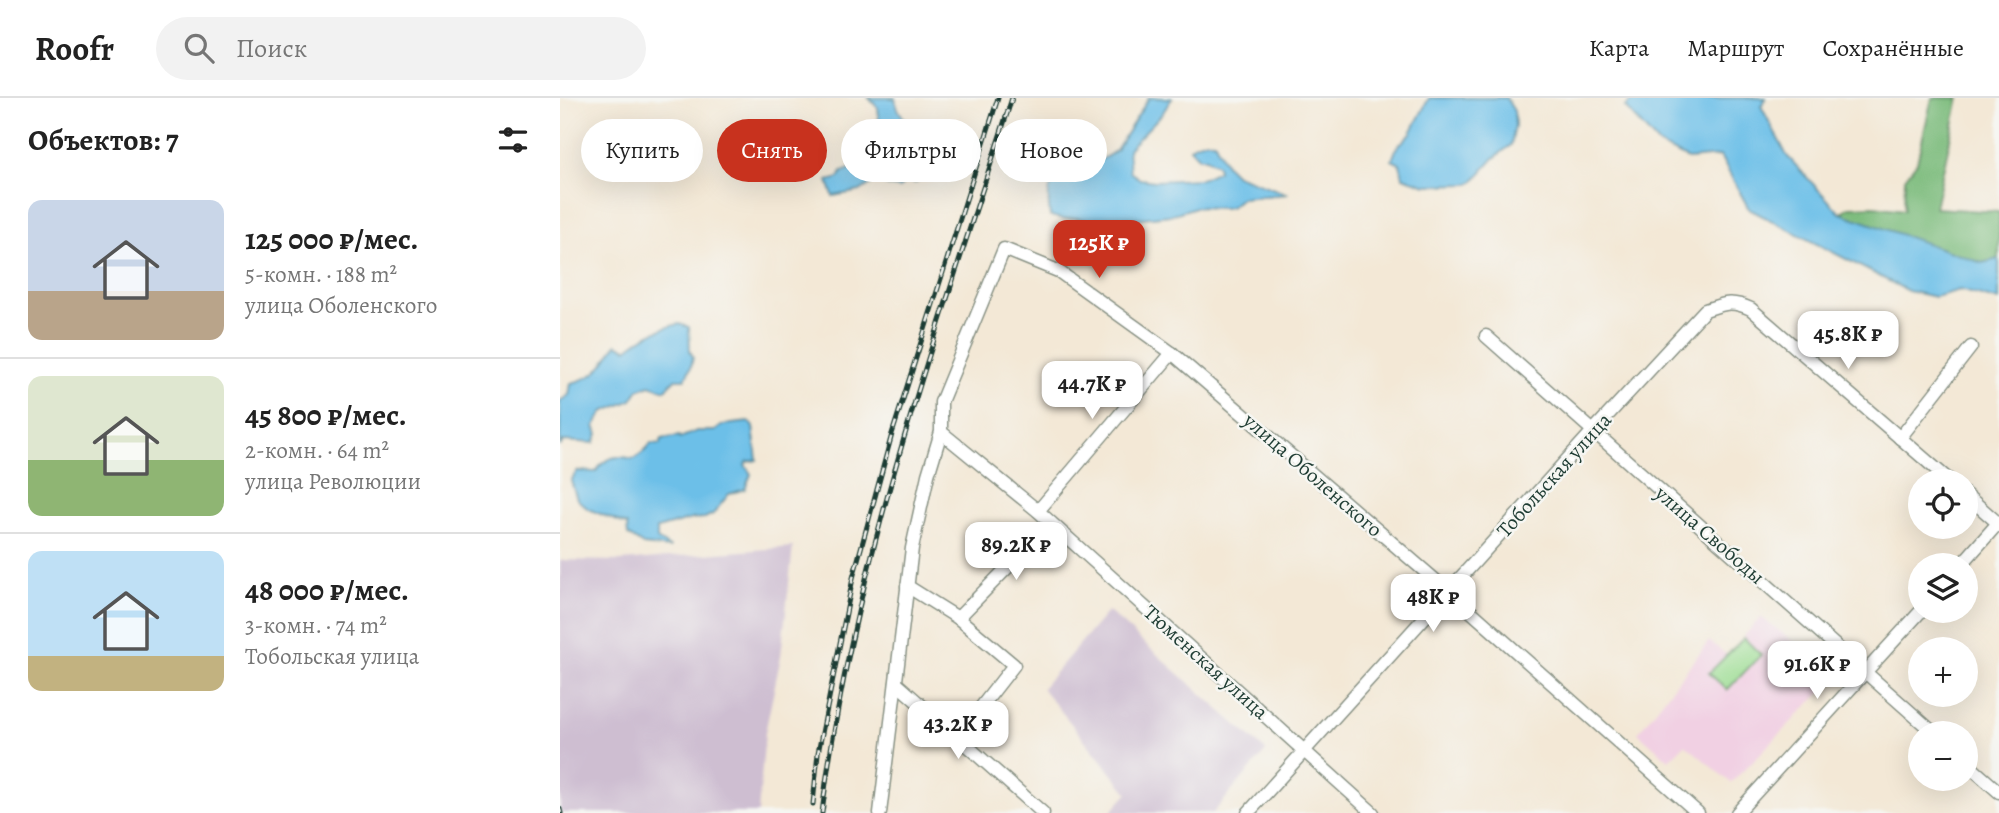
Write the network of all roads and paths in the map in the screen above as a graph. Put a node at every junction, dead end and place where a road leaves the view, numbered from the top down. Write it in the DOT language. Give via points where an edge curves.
graph roads {
  1 [pos="1486,336"];
  2 [pos="1971,347"];
  3 [pos="1172,353"];
  4 [pos="1593,431"];
  5 [pos="941,432"];
  6 [pos="1900,438"];
  7 [pos="1936,469"];
  8 [pos="1978,505"];
  9 [pos="1038,511"];
  10 [pos="1051,523"];
  11 [pos="1999,523"];
  12 [pos="1972,553"];
  13 [pos="908,586"];
  14 [pos="1449,592"];
  15 [pos="958,618"];
  16 [pos="1910,623"];
  17 [pos="1866,672"];
  18 [pos="896,683"];
  19 [pos="1921,721"];
  20 [pos="957,738"];
  21 [pos="1305,751"];
  22 [pos="1978,773"];
  23 [pos="1999,792"];
  24 [pos="880,813"];
  25 [pos="1043,813"];
  26 [pos="1248,813"];
  27 [pos="1373,813"];
  28 [pos="1698,813"];
  29 [pos="1737,813"];
  1 -- 4 [label="street, улица Свободы"];
  2 -- 6 [label="street"];
  3 -- 5 [label="street, улица Оболенского" via="1058,271 1004,249 941,402"];
  3 -- 9 [label="street"];
  3 -- 14 [label="street, улица Оболенского"];
  4 -- 6 [label="street, Тобольская улица" via="1705,310 1726,302 1751,309"];
  4 -- 14 [label="street, Тобольская улица"];
  4 -- 17 [label="street, улица Свободы"];
  5 -- 9 [label="street, Тюменская улица"];
  5 -- 13 [label="street" via="912,548"];
  6 -- 7 [label="street"];
  8 -- 11 [label="street"];
  9 -- 10 [label="street, Тюменская улица"];
  10 -- 15 [label="street"];
  10 -- 21 [label="street, Тюменская улица"];
  11 -- 12 [label="street"];
  13 -- 15 [label="street"];
  13 -- 18 [label="street"];
  14 -- 21 [label="street, Тобольская улица"];
  14 -- 28 [label="street, улица Оболенского"];
  15 -- 20 [label="street" via="1014,665"];
  16 -- 17 [label="street"];
  17 -- 19 [label="street, улица Свободы"];
  17 -- 29 [label="street"];
  18 -- 20 [label="street"];
  18 -- 24 [label="street"];
  20 -- 25 [label="street"];
  21 -- 26 [label="street, Тобольская улица"];
  21 -- 27 [label="street, Тюменская улица"];
  22 -- 23 [label="street"];
}
